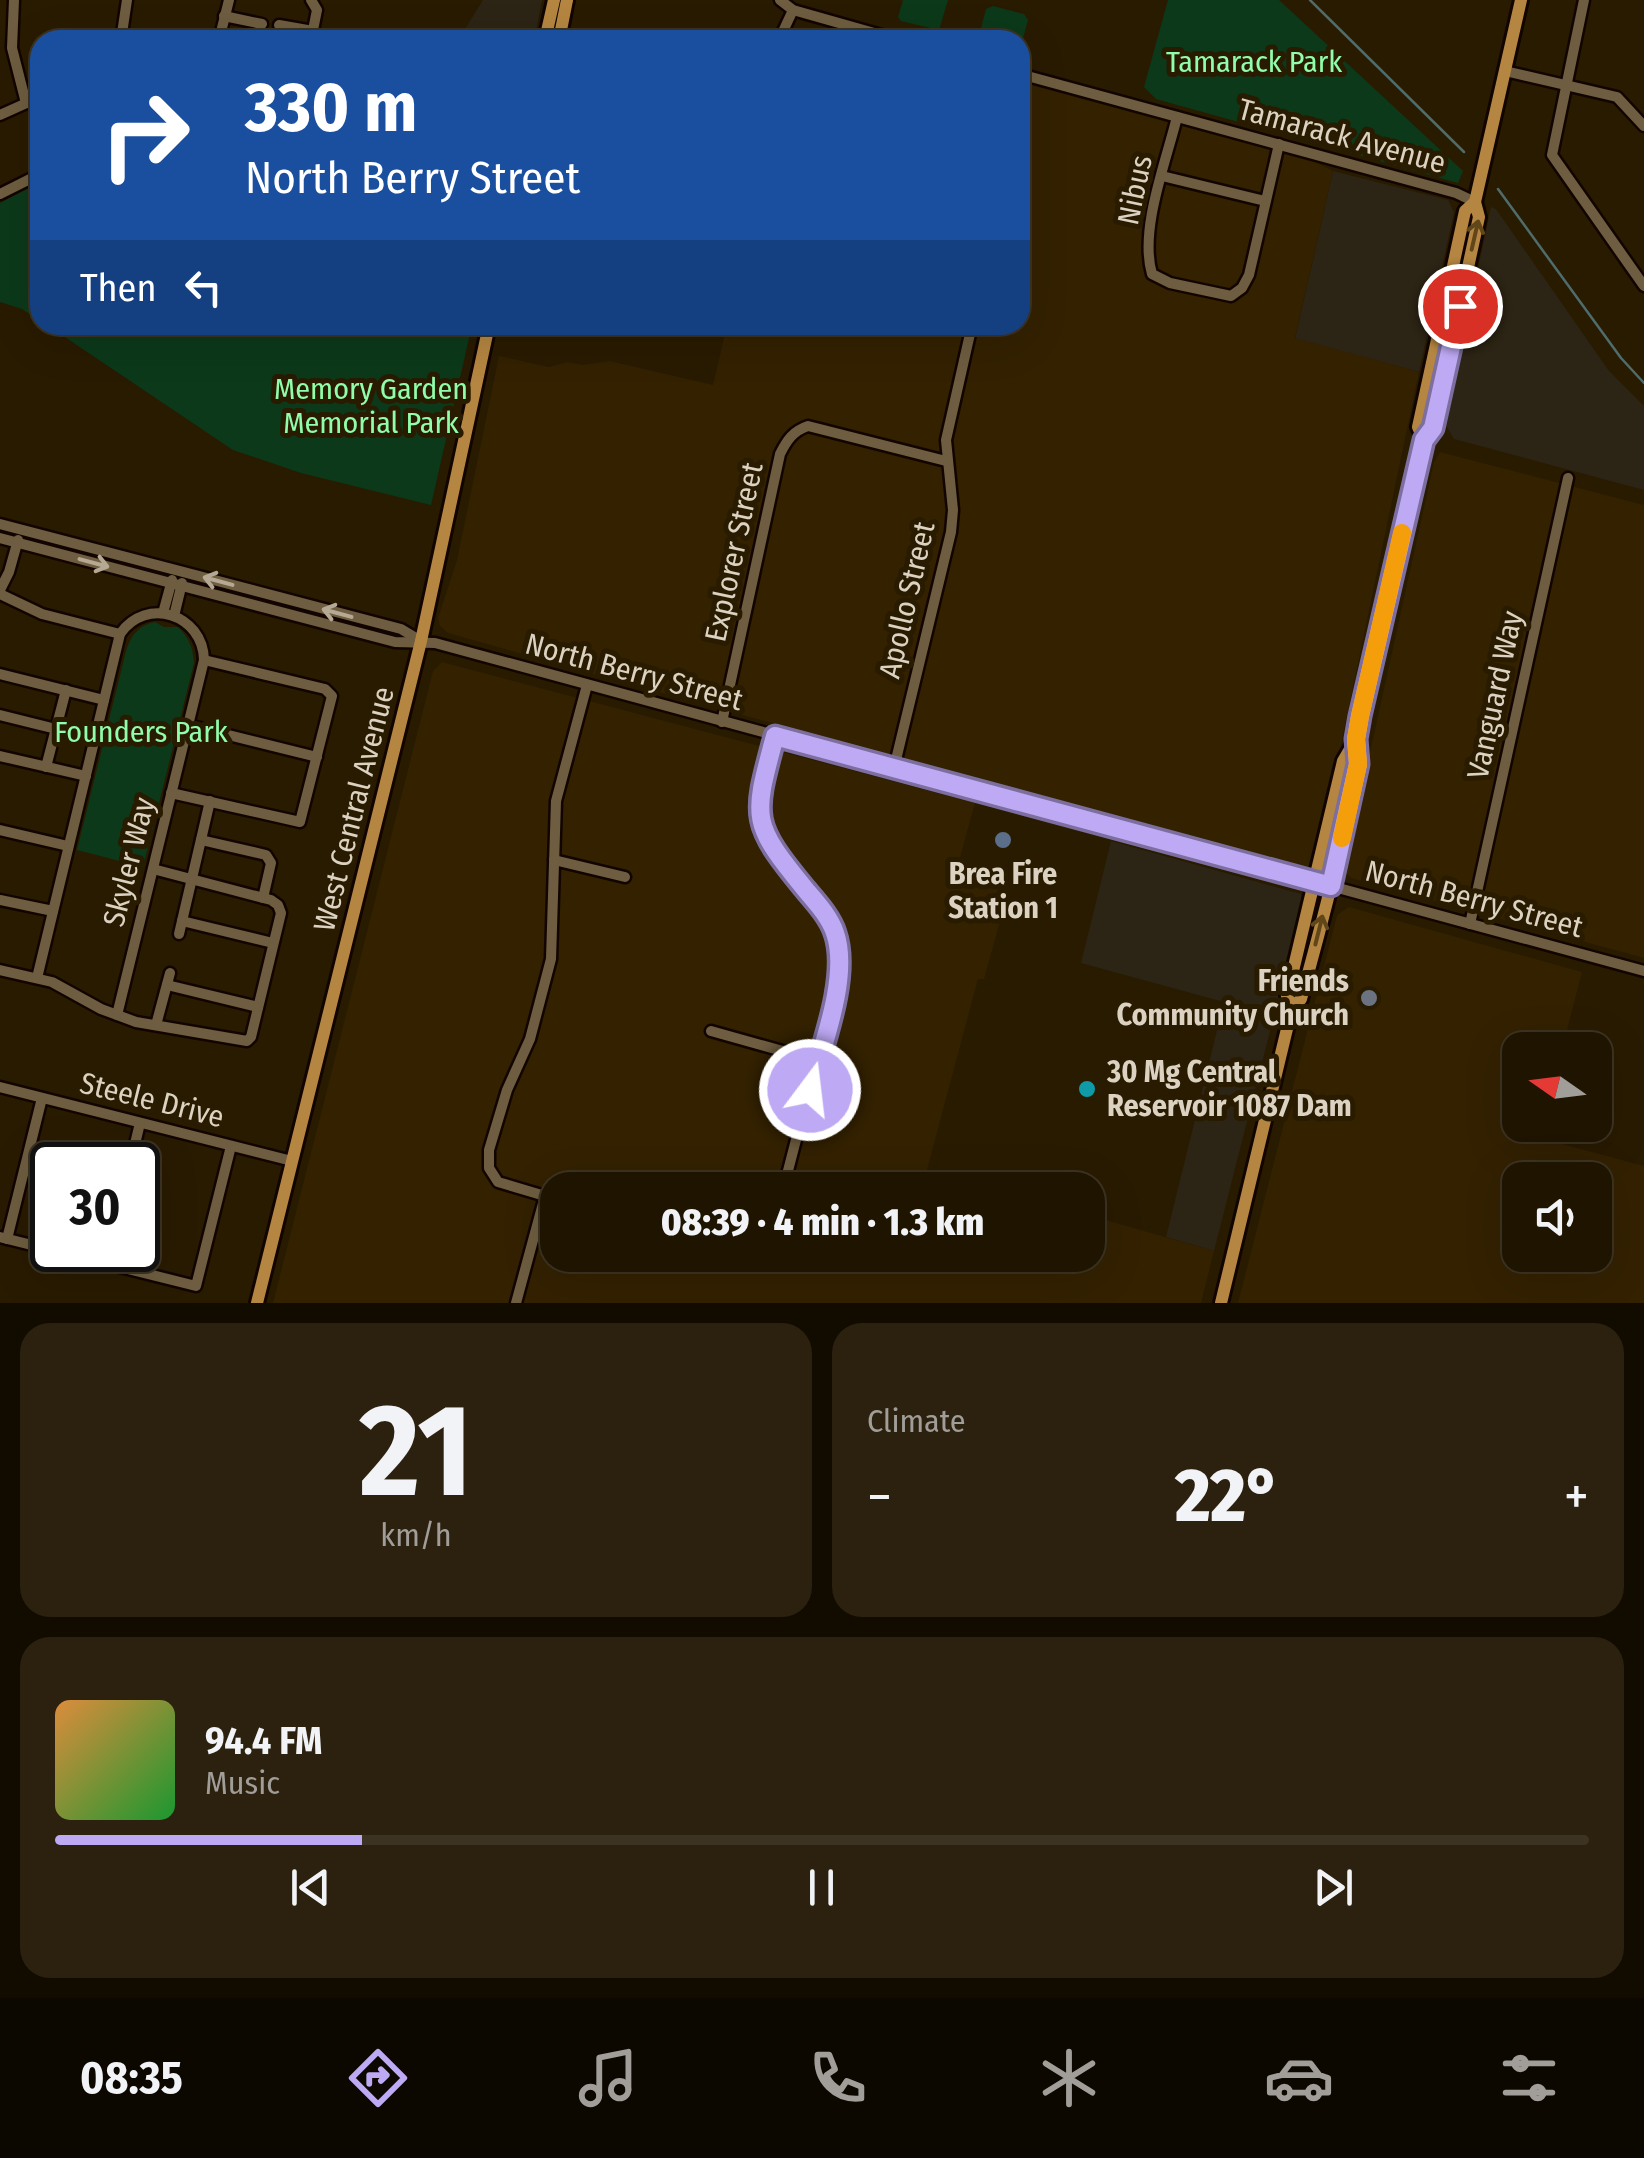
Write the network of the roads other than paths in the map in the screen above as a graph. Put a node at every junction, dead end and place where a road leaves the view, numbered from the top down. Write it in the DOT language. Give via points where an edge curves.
graph roads {
  1 [pos="14,0"];
  2 [pos="127,0"];
  3 [pos="228,0"];
  4 [pos="554,0"];
  5 [pos="568,0"];
  6 [pos="780,0"];
  7 [pos="1521,0"];
  8 [pos="1584,0"];
  9 [pos="318,1"];
  10 [pos="793,10"];
  11 [pos="6,13"];
  12 [pos="224,16"];
  13 [pos="262,24"];
  14 [pos="279,25"];
  15 [pos="122,30"];
  16 [pos="221,30"];
  17 [pos="294,30"];
  18 [pos="313,30"];
  19 [pos="546,30"];
  20 [pos="560,30"];
  21 [pos="784,30"];
  22 [pos="844,30"];
  23 [pos="1505,71"];
  24 [pos="1030,77"];
  25 [pos="1566,83"];
  26 [pos="30,101"];
  27 [pos="26,103"];
  28 [pos="0,115"];
  29 [pos="1176,117"];
  30 [pos="1644,126"];
  31 [pos="1279,144"];
  32 [pos="1162,176"];
  33 [pos="30,179"];
  34 [pos="0,194"];
  35 [pos="1266,201"];
  36 [pos="1475,202"];
  37 [pos="1644,286"];
  38 [pos="486,335"];
  39 [pos="970,335"];
  40 [pos="946,461"];
  41 [pos="1568,478"];
  42 [pos="0,524"];
  43 [pos="21,530"];
  44 [pos="0,538"];
  45 [pos="17,542"];
  46 [pos="179,571"];
  47 [pos="177,584"];
  48 [pos="0,592"];
  49 [pos="168,614"];
  50 [pos="120,634"];
  51 [pos="421,641"];
  52 [pos="204,660"];
  53 [pos="0,674"];
  54 [pos="588,685"];
  55 [pos="66,690"];
  56 [pos="104,700"];
  57 [pos="0,715"];
  58 [pos="722,722"];
  59 [pos="188,724"];
  60 [pos="56,729"];
  61 [pos="775,736"];
  62 [pos="1356,739"];
  63 [pos="0,756"];
  64 [pos="317,757"];
  65 [pos="46,767"];
  66 [pos="894,768"];
  67 [pos="86,776"];
  68 [pos="171,792"];
  69 [pos="210,801"];
  70 [pos="0,830"];
  71 [pos="201,840"];
  72 [pos="68,846"];
  73 [pos="554,860"];
  74 [pos="152,869"];
  75 [pos="625,878"];
  76 [pos="192,879"];
  77 [pos="1316,883"];
  78 [pos="1331,886"];
  79 [pos="262,898"];
  80 [pos="0,900"];
  81 [pos="53,911"];
  82 [pos="182,920"];
  83 [pos="1470,924"];
  84 [pos="179,934"];
  85 [pos="273,944"];
  86 [pos="0,970"];
  87 [pos="1644,971"];
  88 [pos="36,978"];
  89 [pos="258,1007"];
  90 [pos="1292,1008"];
  91 [pos="117,1015"];
  92 [pos="156,1026"];
  93 [pos="711,1031"];
  94 [pos="818,1061"];
  95 [pos="0,1087"];
  96 [pos="42,1098"];
  97 [pos="140,1123"];
  98 [pos="135,1142"];
  99 [pos="231,1146"];
  100 [pos="292,1161"];
  101 [pos="787,1172"];
  102 [pos="540,1195"];
  103 [pos="540,1214"];
  104 [pos="4,1238"];
  105 [pos="30,1244"];
  106 [pos="141,1272"];
  107 [pos="258,1303"];
  108 [pos="516,1303"];
  109 [pos="1220,1303"];
  1 -- 11 [label="street"];
  2 -- 15 [label="street"];
  3 -- 12 [label="street"];
  4 -- 19 [label="main road"];
  5 -- 20 [label="main road"];
  6 -- 10 [label="street"];
  7 -- 23 [label="main road"];
  8 -- 25 [label="street"];
  9 -- 18 [label="street"];
  10 -- 21 [label="street"];
  10 -- 22 [label="street"];
  11 -- 27 [label="street"];
  12 -- 13 [label="street"];
  12 -- 16 [label="street"];
  14 -- 17 [label="street"];
  23 -- 25 [label="street"];
  23 -- 36 [label="main road"];
  24 -- 29 [label="street, Tamarack Avenue"];
  25 -- 30 [label="street" via="1616,97"];
  25 -- 37 [label="street" via="1552,156"];
  26 -- 27 [label="street"];
  27 -- 28 [label="street"];
  29 -- 31 [label="street, Tamarack Avenue"];
  29 -- 32 [label="street, Nibus"];
  31 -- 35 [label="street"];
  31 -- 36 [label="street, Tamarack Avenue"];
  32 -- 35 [label="street"];
  32 -- 35 [label="street, Nibus" via="1149,239 1152,274 1170,282 1231,296 1242,288"];
  33 -- 34 [label="street"];
  36 -- 62 [label="main road" via="1465,211 1418,426 1424,440"];
  38 -- 51 [label="main road, West Central Avenue"];
  39 -- 40 [label="street, Apollo Street"];
  40 -- 58 [label="street, Explorer Street" via="808,426 786,442"];
  40 -- 66 [label="street, Apollo Street" via="951,532"];
  41 -- 83 [label="street, Vanguard Way"];
  42 -- 43 [label="street, North Berry Street"];
  43 -- 45 [label="street"];
  43 -- 46 [label="street, North Berry Street"];
  44 -- 45 [label="street, North Berry Street"];
  45 -- 47 [label="street, North Berry Street, one-way"];
  45 -- 48 [label="street"];
  46 -- 47 [label="street"];
  51 -- 46 [label="street, North Berry Street, one-way" via="401,629"];
  47 -- 49 [label="street"];
  47 -- 51 [label="street, North Berry Street" via="398,643"];
  48 -- 50 [label="street" via="32,611"];
  49 -- 50 [label="street" via="140,616"];
  49 -- 52 [label="street" via="196,632"];
  50 -- 56 [label="street"];
  51 -- 54 [label="street, North Berry Street"];
  51 -- 100 [label="main road, West Central Avenue"];
  52 -- 59 [label="street, Skyler Way"];
  52 -- 64 [label="street" via="329,692"];
  53 -- 55 [label="street"];
  54 -- 58 [label="street, North Berry Street"];
  54 -- 73 [label="street" via="556,801"];
  55 -- 56 [label="street"];
  55 -- 60 [label="street"];
  56 -- 67 [label="street"];
  57 -- 60 [label="street"];
  58 -- 61 [label="street, North Berry Street"];
  59 -- 64 [label="street"];
  59 -- 68 [label="street, Skyler Way"];
  60 -- 65 [label="street"];
  61 -- 66 [label="street, North Berry Street"];
  61 -- 94 [label="street" via="759,818 765,838 834,930 841,966"];
  62 -- 77 [label="main road" via="1343,761"];
  62 -- 78 [label="main road" via="1358,764"];
  63 -- 65 [label="street"];
  64 -- 69 [label="street" via="300,822"];
  65 -- 67 [label="street"];
  66 -- 77 [label="street, North Berry Street"];
  67 -- 72 [label="street"];
  68 -- 69 [label="street"];
  68 -- 74 [label="street, Skyler Way"];
  69 -- 71 [label="street"];
  70 -- 72 [label="street"];
  71 -- 76 [label="street"];
  71 -- 79 [label="street" via="266,856 271,863"];
  72 -- 81 [label="street"];
  73 -- 75 [label="street"];
  73 -- 102 [label="street" via="550,959 530,1038 488,1150 498,1182"];
  74 -- 76 [label="street"];
  74 -- 91 [label="street, Skyler Way"];
  76 -- 79 [label="street"];
  76 -- 82 [label="street"];
  77 -- 78 [label="street, North Berry Street"];
  77 -- 90 [label="main road" via="1288,996"];
  78 -- 83 [label="street, North Berry Street"];
  90 -- 78 [label="main road, one-way" via="1302,999"];
  79 -- 85 [label="street" via="281,914"];
  80 -- 81 [label="street"];
  81 -- 88 [label="street"];
  82 -- 84 [label="street"];
  82 -- 85 [label="street"];
  83 -- 87 [label="street, North Berry Street"];
  85 -- 89 [label="street"];
  86 -- 88 [label="street"];
  88 -- 91 [label="street"];
  89 -- 92 [label="street" via="247,1042"];
  89 -- 92 [label="street" via="168,979"];
  90 -- 109 [label="main road"];
  91 -- 92 [label="street"];
  93 -- 94 [label="street"];
  94 -- 101 [label="street"];
  95 -- 96 [label="street, Steele Drive"];
  96 -- 97 [label="street, Steele Drive"];
  96 -- 104 [label="street"];
  97 -- 98 [label="street"];
  97 -- 99 [label="street, Steele Drive"];
  99 -- 100 [label="street, Steele Drive"];
  99 -- 106 [label="street" via="196,1286"];
  100 -- 107 [label="main road, West Central Avenue"];
  103 -- 108 [label="street"];
  104 -- 105 [label="street"];
}
